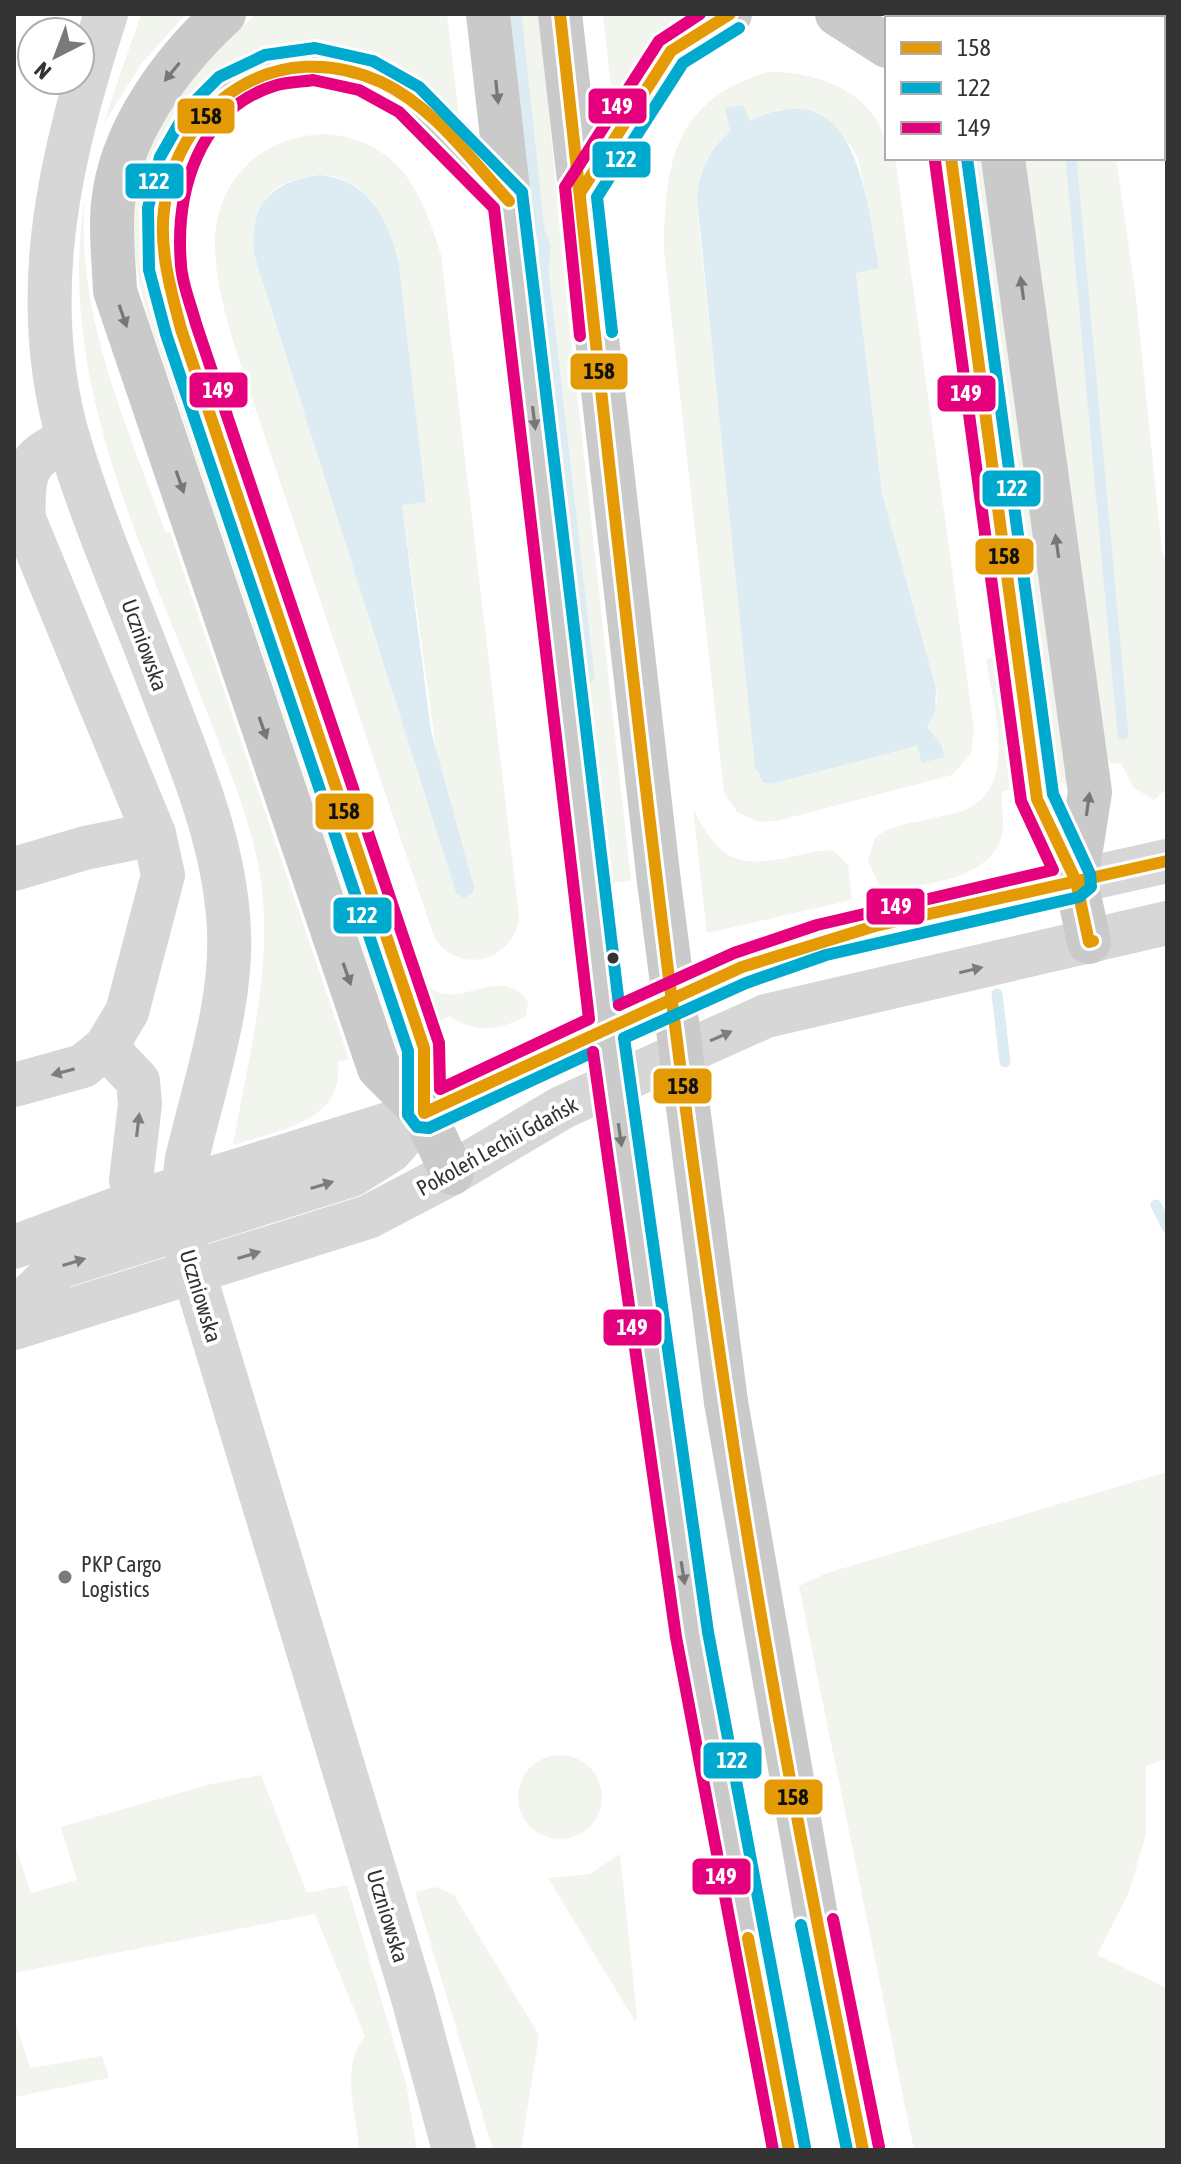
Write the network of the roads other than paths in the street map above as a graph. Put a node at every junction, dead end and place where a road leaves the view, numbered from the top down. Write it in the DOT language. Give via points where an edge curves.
graph roads {
  1 [pos="106,14"];
  2 [pos="224,14"];
  3 [pos="488,14"];
  4 [pos="560,14"];
  5 [pos="730,14"];
  6 [pos="837,14"];
  7 [pos="885,45"];
  8 [pos="951,160"];
  9 [pos="1003,160"];
  10 [pos="580,193"];
  11 [pos="509,201"];
  12 [pos="69,440"];
  13 [pos="154,834"];
  14 [pos="1167,861"];
  15 [pos="14,869"];
  16 [pos="1076,881"];
  17 [pos="1167,923"];
  18 [pos="1089,942"];
  19 [pos="106,1047"];
  20 [pos="14,1085"];
  21 [pos="424,1113"];
  22 [pos="452,1173"];
  23 [pos="135,1202"];
  24 [pos="14,1247"];
  25 [pos="14,1311"];
  26 [pos="14,1328"];
  27 [pos="454,2150"];
  28 [pos="789,2150"];
  29 [pos="863,2150"];
  1 -- 12 [label="street, Uczniowska" via="74,114 53,212 48,288 55,368"];
  2 -- 21 [label="main road, one-way" via="166,78 131,138 113,203 115,291 379,1068"];
  3 -- 11 [label="main road, one-way"];
  4 -- 10 [label="main road"];
  5 -- 10 [label="main road" via="671,51"];
  6 -- 7 [label="main road"];
  8 -- 16 [label="main road" via="1037,799"];
  16 -- 9 [label="main road, one-way" via="1090,792"];
  10 -- 29 [label="main road, bridge" via="659,882 729,1417 824,1962"];
  11 -- 21 [label="main road" via="409,99 365,75 314,64 272,70 230,89 201,117 175,162 164,209 165,270 181,329 424,1048"];
  11 -- 28 [label="main road, one-way, bridge" via="588,891 654,1385 692,1635"];
  12 -- 13 [label="street" via="31,462 23,486 24,519"];
  12 -- 27 [label="street, Uczniowska, bridge" via="216,835 229,917 226,990 187,1159 181,1204 184,1240"];
  13 -- 15 [label="street"];
  13 -- 19 [label="street" via="163,875 127,1012"];
  14 -- 16 [label="street"];
  16 -- 18 [label="main road"];
  16 -- 21 [label="street" via="875,926 742,967"];
  17 -- 18 [label="street, Pokoleń Lechii Gdańsk"];
  22 -- 18 [label="street, Pokoleń Lechii Gdańsk, one-way" via="563,1107 766,1016"];
  19 -- 20 [label="street, one-way" via="83,1066"];
  23 -- 19 [label="street, one-way" via="131,1180 138,1081"];
  21 -- 22 [label="main road"];
  21 -- 23 [label="street"];
  25 -- 21 [label="street, one-way" via="59,1267 352,1175 390,1151"];
  26 -- 22 [label="street, Pokoleń Lechii Gdańsk, one-way" via="368,1217"];
  23 -- 24 [label="street"];
}
